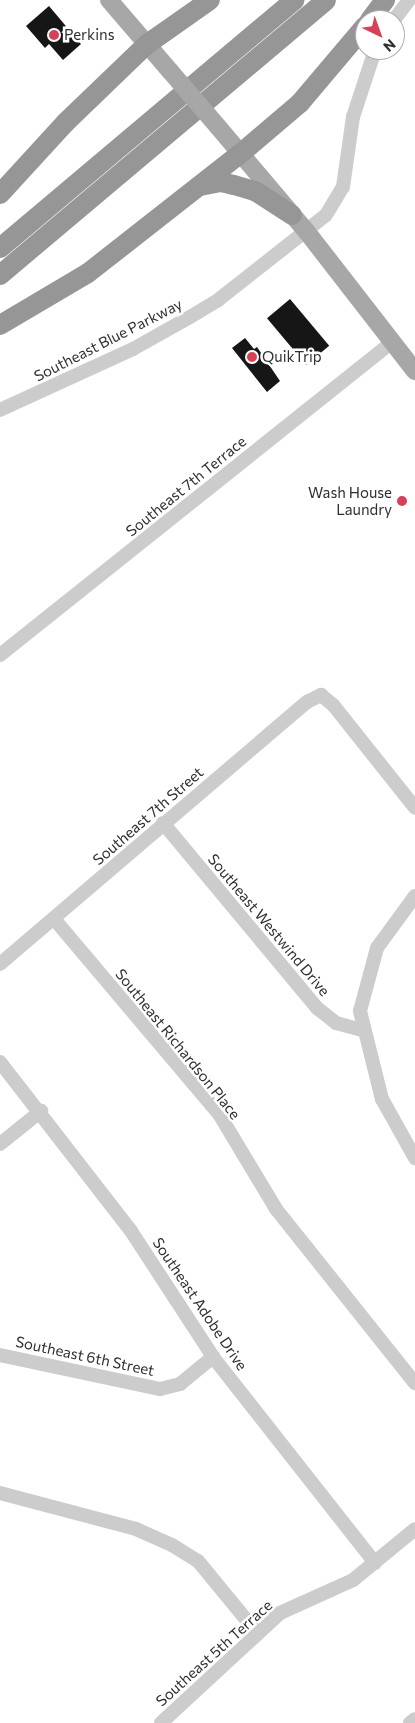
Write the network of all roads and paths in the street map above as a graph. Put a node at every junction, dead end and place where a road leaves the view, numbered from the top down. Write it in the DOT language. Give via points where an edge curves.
graph roads {
  1 [pos="109,0"];
  2 [pos="210,0"];
  3 [pos="294,0"];
  4 [pos="326,0"];
  5 [pos="355,38"];
  6 [pos="146,45"];
  7 [pos="371,60"];
  8 [pos="240,154"];
  9 [pos="198,187"];
  10 [pos="0,194"];
  11 [pos="292,215"];
  12 [pos="307,232"];
  13 [pos="0,248"];
  14 [pos="0,275"];
  15 [pos="0,325"];
  16 [pos="392,343"];
  17 [pos="415,372"];
  18 [pos="0,410"];
  19 [pos="0,655"];
  20 [pos="415,808"];
  21 [pos="162,823"];
  22 [pos="415,896"];
  23 [pos="55,920"];
  24 [pos="0,964"];
  25 [pos="362,1030"];
  26 [pos="0,1062"];
  27 [pos="41,1111"];
  28 [pos="0,1144"];
  29 [pos="415,1158"];
  30 [pos="0,1356"];
  31 [pos="213,1357"];
  32 [pos="415,1383"];
  33 [pos="0,1493"];
  34 [pos="415,1529"];
  35 [pos="375,1563"];
  36 [pos="258,1634"];
  37 [pos="415,1719"];
  38 [pos="161,1723"];
  39 [pos="410,1723"];
  1 -- 6 [label="main road"];
  2 -- 6 [label="highway"];
  3 -- 13 [label="highway"];
  4 -- 14 [label="highway"];
  5 -- 8 [label="highway" via="300,103"];
  6 -- 8 [label="main road, bridge"];
  6 -- 10 [label="highway" via="65,123"];
  7 -- 12 [label="street, Southeast Blue Parkway" via="356,100 339,198"];
  8 -- 9 [label="highway"];
  8 -- 11 [label="main road"];
  9 -- 11 [label="highway" via="221,182 255,191"];
  9 -- 15 [label="highway" via="88,273"];
  11 -- 12 [label="main road"];
  12 -- 16 [label="main road"];
  12 -- 18 [label="street, Southeast Blue Parkway" via="218,300 183,322 133,349"];
  16 -- 17 [label="main road"];
  16 -- 19 [label="street, Southeast 7th Terrace"];
  20 -- 21 [label="street, Southeast 7th Street" via="334,706 321,695 307,702"];
  21 -- 23 [label="street, Southeast 7th Street"];
  21 -- 25 [label="street, Southeast Westwind Drive" via="316,1008 336,1023"];
  22 -- 25 [label="street" via="386,933 372,962 362,992"];
  23 -- 24 [label="street, Southeast 7th Street"];
  23 -- 32 [label="street, Southeast Richardson Place" via="219,1114 276,1209"];
  25 -- 29 [label="street" via="382,1099"];
  26 -- 27 [label="street, Southeast Adobe Drive"];
  27 -- 28 [label="street"];
  27 -- 31 [label="street, Southeast Adobe Drive" via="131,1232"];
  30 -- 31 [label="street, Southeast 6th Street" via="160,1389 180,1384"];
  31 -- 35 [label="street, Southeast Adobe Drive"];
  33 -- 36 [label="street" via="136,1529 172,1545 198,1561"];
  34 -- 35 [label="street, Southeast 5th Terrace"];
  35 -- 36 [label="street, Southeast 5th Terrace" via="353,1580 280,1613"];
  36 -- 38 [label="street, Southeast 5th Terrace" via="204,1680"];
  37 -- 39 [label="street"];
}
